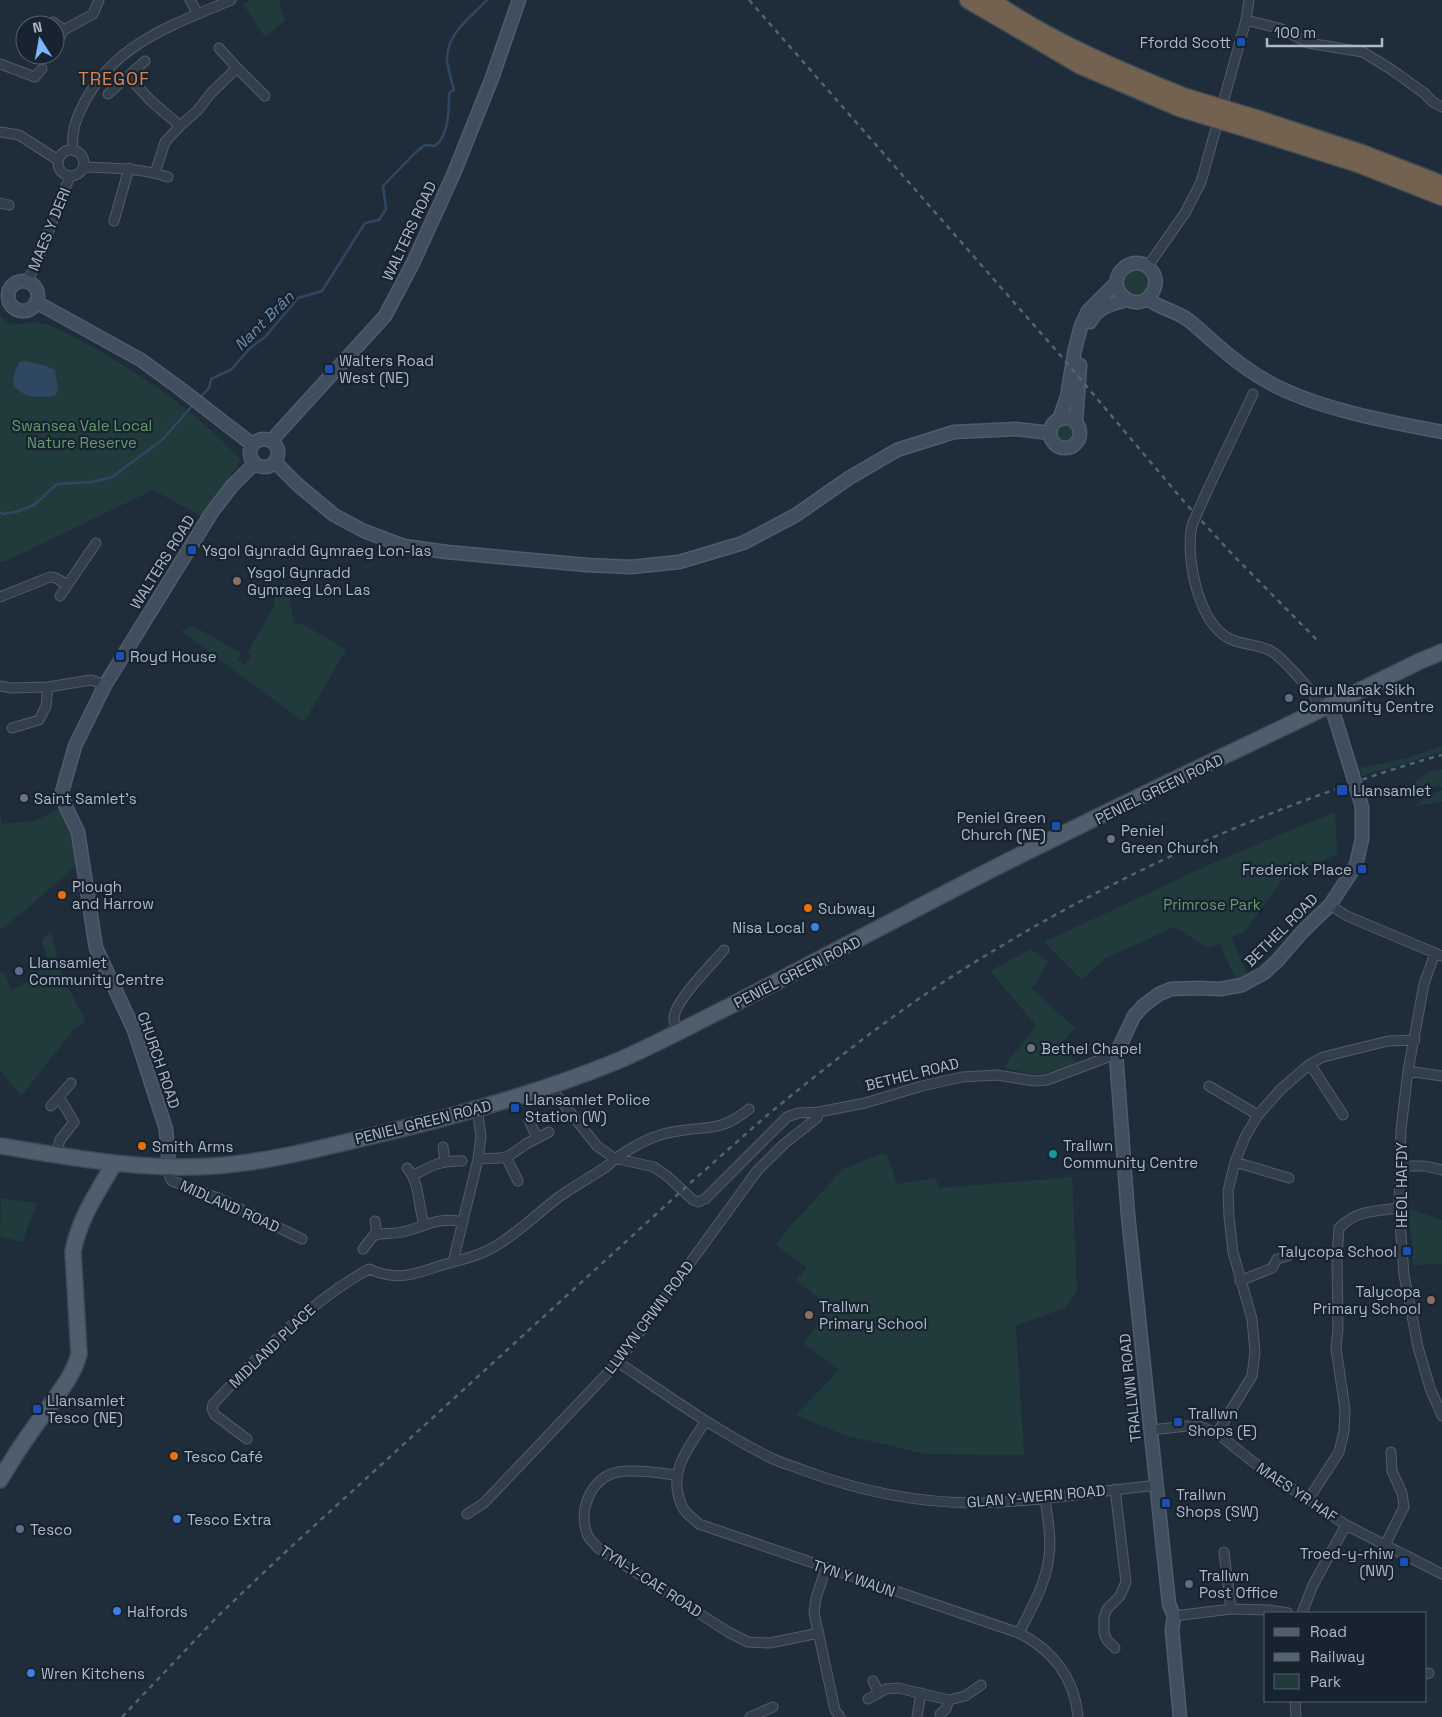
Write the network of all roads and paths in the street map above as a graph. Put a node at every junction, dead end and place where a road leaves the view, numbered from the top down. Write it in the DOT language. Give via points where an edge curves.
graph roads {
  1 [pos="98,0"];
  2 [pos="190,0"];
  3 [pos="231,0"];
  4 [pos="519,0"];
  5 [pos="968,0"];
  6 [pos="991,0"];
  7 [pos="1249,0"];
  8 [pos="198,14"];
  9 [pos="1246,20"];
  10 [pos="65,29"];
  11 [pos="219,48"];
  12 [pos="145,61"];
  13 [pos="0,64"];
  14 [pos="237,68"];
  15 [pos="42,69"];
  16 [pos="128,76"];
  17 [pos="35,77"];
  18 [pos="38,86"];
  19 [pos="108,94"];
  20 [pos="265,96"];
  21 [pos="1181,102"];
  22 [pos="1442,107"];
  23 [pos="1257,125"];
  24 [pos="180,126"];
  25 [pos="0,132"];
  26 [pos="73,150"];
  27 [pos="1316,151"];
  28 [pos="58,160"];
  29 [pos="83,167"];
  30 [pos="129,168"];
  31 [pos="155,173"];
  32 [pos="70,176"];
  33 [pos="168,177"];
  34 [pos="1442,184"];
  35 [pos="1442,197"];
  36 [pos="1442,205"];
  37 [pos="114,221"];
  38 [pos="1148,266"];
  39 [pos="27,282"];
  40 [pos="1116,283"];
  41 [pos="4,291"];
  42 [pos="1127,300"];
  43 [pos="1146,300"];
  44 [pos="36,302"];
  45 [pos="1253,394"];
  46 [pos="1059,420"];
  47 [pos="1076,422"];
  48 [pos="1442,432"];
  49 [pos="1050,434"];
  50 [pos="271,442"];
  51 [pos="253,445"];
  52 [pos="275,462"];
  53 [pos="254,463"];
  54 [pos="96,543"];
  55 [pos="67,585"];
  56 [pos="60,596"];
  57 [pos="0,597"];
  58 [pos="1442,652"];
  59 [pos="105,685"];
  60 [pos="0,686"];
  61 [pos="48,687"];
  62 [pos="1326,708"];
  63 [pos="12,728"];
  64 [pos="1330,905"];
  65 [pos="724,950"];
  66 [pos="1438,954"];
  67 [pos="679,1032"];
  68 [pos="1415,1040"];
  69 [pos="1116,1054"];
  70 [pos="1310,1064"];
  71 [pos="1408,1071"];
  72 [pos="1442,1076"];
  73 [pos="71,1083"];
  74 [pos="1210,1086"];
  75 [pos="550,1087"];
  76 [pos="59,1097"];
  77 [pos="51,1106"];
  78 [pos="749,1109"];
  79 [pos="477,1110"];
  80 [pos="819,1112"];
  81 [pos="1258,1115"];
  82 [pos="1343,1116"];
  83 [pos="529,1120"];
  84 [pos="550,1132"];
  85 [pos="536,1138"];
  86 [pos="0,1146"];
  87 [pos="443,1147"];
  88 [pos="56,1155"];
  89 [pos="72,1157"];
  90 [pos="506,1157"];
  91 [pos="614,1158"];
  92 [pos="478,1159"];
  93 [pos="744,1160"];
  94 [pos="445,1161"];
  95 [pos="462,1161"];
  96 [pos="1235,1162"];
  97 [pos="114,1164"];
  98 [pos="169,1166"];
  99 [pos="1400,1166"];
  100 [pos="1442,1170"];
  101 [pos="758,1171"];
  102 [pos="1289,1178"];
  103 [pos="518,1181"];
  104 [pos="101,1185"];
  105 [pos="1398,1208"];
  106 [pos="375,1221"];
  107 [pos="463,1222"];
  108 [pos="424,1224"];
  109 [pos="377,1235"];
  110 [pos="302,1239"];
  111 [pos="363,1249"];
  112 [pos="1288,1256"];
  113 [pos="453,1262"];
  114 [pos="1240,1281"];
  115 [pos="618,1362"];
  116 [pos="1441,1413"];
  117 [pos="705,1422"];
  118 [pos="1151,1430"];
  119 [pos="1217,1434"];
  120 [pos="247,1439"];
  121 [pos="1391,1452"];
  122 [pos="2,1475"];
  123 [pos="676,1476"];
  124 [pos="1158,1485"];
  125 [pos="1115,1489"];
  126 [pos="1044,1498"];
  127 [pos="1308,1500"];
  128 [pos="467,1514"];
  129 [pos="1346,1525"];
  130 [pos="1386,1545"];
  131 [pos="1224,1552"];
  132 [pos="826,1568"];
  133 [pos="1442,1574"];
  134 [pos="1231,1609"];
  135 [pos="1282,1612"];
  136 [pos="1302,1612"];
  137 [pos="1174,1616"];
  138 [pos="819,1633"];
  139 [pos="1019,1633"];
  140 [pos="1115,1648"];
  141 [pos="873,1681"];
  142 [pos="981,1686"];
  143 [pos="879,1693"];
  144 [pos="921,1694"];
  145 [pos="868,1699"];
  146 [pos="948,1700"];
  147 [pos="1295,1702"];
  148 [pos="773,1707"];
  149 [pos="940,1714"];
  150 [pos="751,1717"];
  151 [pos="840,1717"];
  152 [pos="917,1717"];
  153 [pos="1078,1717"];
  154 [pos="1180,1717"];
  155 [pos="1296,1717"];
  1 -- 10 [label="street" via="93,14"];
  2 -- 8 [label="street"];
  3 -- 8 [label="street"];
  4 -- 50 [label="street, WALTERS ROAD" via="454,172 385,316"];
  5 -- 21 [label="highway" via="1081,66"];
  6 -- 21 [label="highway" via="1056,39"];
  7 -- 9 [label="street"];
  8 -- 26 [label="street" via="144,39 109,66 80,112 71,135"];
  9 -- 22 [label="street" via="1282,29 1308,43 1363,52 1409,77"];
  9 -- 38 [label="street" via="1201,182 1185,214"];
  11 -- 14 [label="street"];
  12 -- 16 [label="street"];
  13 -- 17 [label="street"];
  14 -- 20 [label="street"];
  14 -- 24 [label="street"];
  15 -- 17 [label="street"];
  16 -- 19 [label="street"];
  16 -- 24 [label="street"];
  17 -- 18 [label="street"];
  21 -- 23 [label="highway, bridge"];
  23 -- 27 [label="highway"];
  23 -- 34 [label="highway" via="1362,152"];
  24 -- 31 [label="street" via="165,142"];
  25 -- 28 [label="street" via="19,134"];
  26 -- 28 [label="street" via="61,154"];
  26 -- 29 [label="street" via="82,155"];
  27 -- 35 [label="highway"];
  27 -- 36 [label="highway" via="1394,181"];
  28 -- 32 [label="street" via="61,171"];
  29 -- 30 [label="street"];
  29 -- 32 [label="street" via="79,173"];
  30 -- 31 [label="street"];
  30 -- 37 [label="street"];
  31 -- 33 [label="street"];
  32 -- 39 [label="street, MAES Y DERI"];
  38 -- 40 [label="street" via="1131,263 1123,267"];
  38 -- 43 [label="street" via="1156,283 1154,293"];
  39 -- 41 [label="street" via="15,283"];
  39 -- 44 [label="street" via="36,290"];
  40 -- 42 [label="street" via="1119,293"];
  40 -- 46 [label="street" via="1088,311 1081,326 1067,397"];
  41 -- 44 [label="street" via="18,310 28,309"];
  42 -- 43 [label="street"];
  42 -- 47 [label="street" via="1108,304 1094,314 1088,326 1081,350"];
  43 -- 48 [label="street" via="1184,317 1233,359 1280,388 1312,401"];
  44 -- 51 [label="street" via="141,360"];
  45 -- 62 [label="street, bridge" via="1192,525 1190,542 1195,584 1214,625 1230,639 1272,652"];
  46 -- 47 [label="street" via="1066,418"];
  46 -- 49 [label="street" via="1053,424"];
  47 -- 49 [label="street" via="1080,436 1071,446 1057,445"];
  49 -- 52 [label="street" via="1016,429 954,432 897,450 796,515 744,543 679,562 631,567 404,546 334,515"];
  50 -- 51 [label="street" via="262,440"];
  50 -- 52 [label="street" via="278,454"];
  51 -- 53 [label="street"];
  52 -- 53 [label="street" via="265,467"];
  53 -- 59 [label="street, WALTERS ROAD" via="212,512"];
  54 -- 55 [label="street"];
  55 -- 56 [label="street"];
  55 -- 57 [label="street" via="50,577"];
  58 -- 62 [label="main road, PENIEL GREEN ROAD"];
  59 -- 61 [label="street" via="92,680"];
  59 -- 98 [label="street, CHURCH ROAD" via="75,746 62,792 78,832 96,948 134,1030 166,1129"];
  60 -- 61 [label="street"];
  61 -- 63 [label="street" via="46,706 39,720"];
  62 -- 64 [label="street, BETHEL ROAD, bridge" via="1362,807 1362,839 1356,865"];
  62 -- 67 [label="main road, PENIEL GREEN ROAD" via="971,880"];
  64 -- 66 [label="street" via="1348,916"];
  64 -- 69 [label="street, BETHEL ROAD" via="1277,961 1253,980 1220,989 1171,989 1152,999 1134,1016"];
  65 -- 67 [label="street" via="675,1012 674,1023"];
  66 -- 68 [label="street, HEOL HAFDY" via="1424,984"];
  67 -- 75 [label="main road, PENIEL GREEN ROAD"];
  68 -- 70 [label="street" via="1388,1041 1323,1057"];
  68 -- 71 [label="street, HEOL HAFDY"];
  69 -- 80 [label="street, BETHEL ROAD" via="1047,1080 997,1075 962,1076 865,1103"];
  69 -- 118 [label="street, TRALLWN ROAD" via="1128,1214"];
  70 -- 81 [label="street"];
  70 -- 82 [label="street"];
  71 -- 72 [label="street"];
  71 -- 99 [label="street, HEOL HAFDY"];
  73 -- 76 [label="street"];
  74 -- 81 [label="street"];
  75 -- 79 [label="main road, PENIEL GREEN ROAD"];
  75 -- 91 [label="street" via="597,1146"];
  76 -- 77 [label="street"];
  76 -- 88 [label="street" via="74,1122 60,1140"];
  78 -- 91 [label="street, MIDLAND PLACE" via="722,1126 670,1133"];
  79 -- 92 [label="street" via="481,1136"];
  79 -- 98 [label="main road, PENIEL GREEN ROAD" via="280,1158 212,1166"];
  80 -- 93 [label="street, BETHEL ROAD" via="787,1117"];
  80 -- 101 [label="street, LLWYN CRWN ROAD" via="818,1118 784,1144"];
  81 -- 96 [label="street"];
  83 -- 85 [label="street"];
  84 -- 85 [label="street"];
  85 -- 90 [label="street"];
  86 -- 88 [label="main road, PENIEL GREEN ROAD"];
  87 -- 94 [label="street"];
  88 -- 89 [label="main road, PENIEL GREEN ROAD"];
  89 -- 97 [label="main road, PENIEL GREEN ROAD"];
  89 -- 104 [label="main road" via="88,1163"];
  90 -- 92 [label="street"];
  90 -- 103 [label="street"];
  91 -- 93 [label="street, BETHEL ROAD" via="654,1168 698,1202 705,1199"];
  91 -- 113 [label="street, MIDLAND PLACE" via="500,1244"];
  92 -- 107 [label="street"];
  93 -- 101 [label="street"];
  94 -- 95 [label="street"];
  94 -- 108 [label="street" via="410,1172"];
  96 -- 102 [label="street"];
  96 -- 114 [label="street" via="1228,1191 1228,1217"];
  97 -- 98 [label="main road, PENIEL GREEN ROAD"];
  97 -- 104 [label="main road"];
  98 -- 110 [label="street, MIDLAND ROAD" via="172,1181 218,1198"];
  99 -- 100 [label="street"];
  99 -- 105 [label="street, HEOL HAFDY"];
  101 -- 115 [label="street, LLWYN CRWN ROAD"];
  104 -- 122 [label="main road" via="78,1232 73,1252 77,1364"];
  105 -- 116 [label="street, HEOL HAFDY" via="1404,1275 1418,1347"];
  105 -- 127 [label="street" via="1363,1212 1349,1218 1339,1228 1336,1348 1345,1409 1344,1431 1339,1452"];
  106 -- 109 [label="street"];
  107 -- 108 [label="street" via="451,1219"];
  107 -- 113 [label="street"];
  108 -- 109 [label="street" via="403,1232"];
  109 -- 111 [label="street"];
  112 -- 114 [label="street" via="1277,1259 1272,1268"];
  113 -- 120 [label="street, MIDLAND PLACE" via="412,1275 382,1275 369,1269 314,1305 263,1350 213,1404 215,1415"];
  114 -- 119 [label="street" via="1252,1319 1255,1352 1252,1376"];
  115 -- 117 [label="street, GLAN Y-WERN ROAD"];
  115 -- 128 [label="street, LLWYN CRWN ROAD" via="484,1503"];
  117 -- 123 [label="street" via="684,1455"];
  117 -- 126 [label="street, GLAN Y-WERN ROAD" via="773,1459 872,1491 921,1500 977,1502"];
  118 -- 119 [label="street, MAES YR HAF" via="1188,1426 1202,1427"];
  118 -- 124 [label="street, TRALLWN ROAD"];
  119 -- 127 [label="street, MAES YR HAF"];
  121 -- 130 [label="street" via="1392,1470 1404,1507"];
  123 -- 132 [label="street, TYN Y WAUN" via="676,1489 684,1509 699,1524"];
  123 -- 138 [label="street, TYN-Y-CAE ROAD" via="631,1471 606,1476 590,1493 586,1505 584,1516 588,1536 598,1548 748,1642 770,1643"];
  124 -- 125 [label="street, GLAN Y-WERN ROAD"];
  124 -- 137 [label="street, TRALLWN ROAD" via="1169,1604"];
  125 -- 126 [label="street, GLAN Y-WERN ROAD"];
  125 -- 140 [label="street" via="1126,1582 1104,1617 1104,1633"];
  126 -- 139 [label="street" via="1050,1556 1043,1581"];
  127 -- 129 [label="street, MAES YR HAF"];
  129 -- 130 [label="street, MAES YR HAF"];
  129 -- 136 [label="street" via="1313,1585"];
  130 -- 133 [label="street, MAES YR HAF"];
  131 -- 134 [label="street"];
  132 -- 138 [label="street" via="814,1613"];
  132 -- 139 [label="street, TYN Y WAUN"];
  134 -- 135 [label="street"];
  134 -- 137 [label="street"];
  137 -- 154 [label="street, TRALLWN ROAD" via="1172,1630"];
  138 -- 151 [label="street" via="835,1710"];
  139 -- 153 [label="street, TYN Y WAUN" via="1034,1640 1059,1664 1075,1695"];
  141 -- 143 [label="street"];
  142 -- 146 [label="street" via="965,1696"];
  143 -- 144 [label="street" via="898,1688"];
  143 -- 145 [label="street"];
  144 -- 146 [label="street"];
  144 -- 152 [label="street"];
  146 -- 149 [label="street" via="946,1709"];
  147 -- 155 [label="street"];
  148 -- 150 [label="street"];
}
